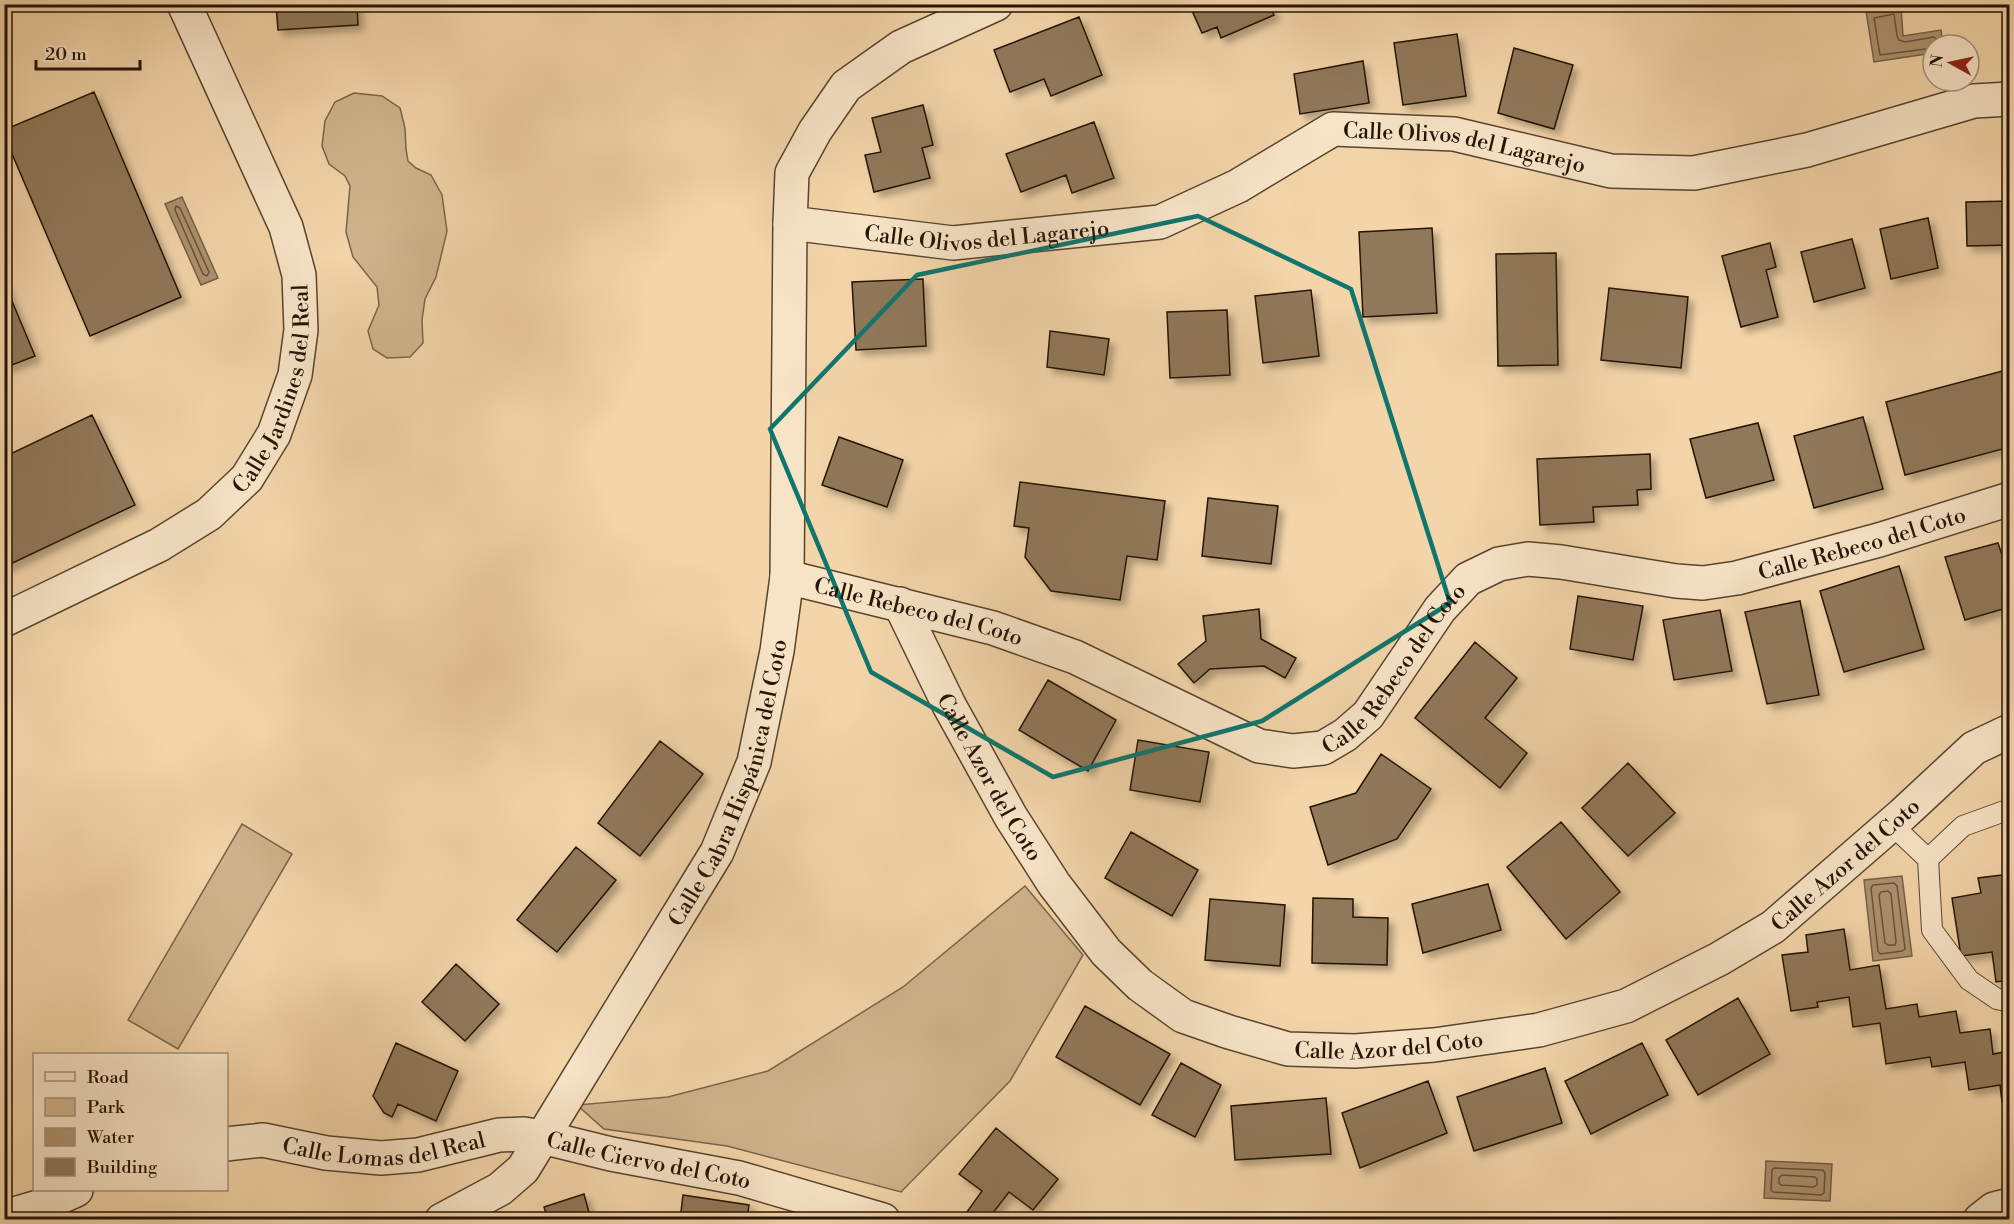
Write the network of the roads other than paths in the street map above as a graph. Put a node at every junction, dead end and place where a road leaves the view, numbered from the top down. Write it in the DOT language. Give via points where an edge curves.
graph roads {
  1 [pos="184,4"];
  2 [pos="996,4"];
  3 [pos="2010,99"];
  4 [pos="790,223"];
  5 [pos="2010,499"];
  6 [pos="787,577"];
  7 [pos="900,604"];
  8 [pos="4,620"];
  9 [pos="2010,731"];
  10 [pos="2010,809"];
  11 [pos="1891,824"];
  12 [pos="1928,859"];
  13 [pos="2010,1002"];
  14 [pos="542,1137"];
  15 [pos="228,1143"];
  16 [pos="74,1191"];
  17 [pos="2010,1205"];
  18 [pos="4,1217"];
  19 [pos="442,1220"];
  20 [pos="884,1220"];
  21 [pos="1980,1220"];
  1 -- 8 [label="street, Calle Jardines del Real" via="286,226 299,275 301,330 295,375 274,434 247,478 209,514 159,545"];
  2 -- 4 [label="street, Calle Cabra Hispánica del Coto" via="901,46 846,86 814,131 792,173"];
  3 -- 4 [label="street, Calle Olivos del Lagarejo" via="1974,101 1807,150 1694,173 1611,171 1454,134 1333,129 1238,186 1160,222 953,243"];
  4 -- 6 [label="street, Calle Cabra Hispánica del Coto"];
  5 -- 7 [label="street, Calle Rebeco del Coto" via="1857,546 1737,578 1703,583 1561,562 1528,559 1499,564 1468,579 1440,609 1368,715 1323,748 1293,751 1259,746 1075,657 993,628"];
  6 -- 7 [label="street, Calle Rebeco del Coto"];
  6 -- 14 [label="street, Calle Cabra Hispánica del Coto" via="777,651 754,762 717,852"];
  7 -- 11 [label="street, Calle Azor del Coto" via="949,705 1011,818 1054,884 1106,952 1140,985 1183,1016 1288,1050 1355,1051 1434,1045 1539,1030 1626,1006 1773,927"];
  9 -- 11 [label="street, Calle Azor del Coto" via="1974,748"];
  10 -- 12 [label="lane" via="1963,826"];
  11 -- 12 [label="lane"];
  12 -- 13 [label="lane" via="1932,930 1969,980 1997,999"];
  14 -- 15 [label="street, Calle Lomas del Real" via="499,1135 418,1155 381,1158 326,1153 263,1140"];
  14 -- 19 [label="street, Calle Ciervo del Coto" via="523,1169 500,1189"];
  14 -- 20 [label="street, Calle Ciervo del Coto" via="739,1178"];
  16 -- 18 [label="street"];
  17 -- 21 [label="street" via="1994,1209"];
}
